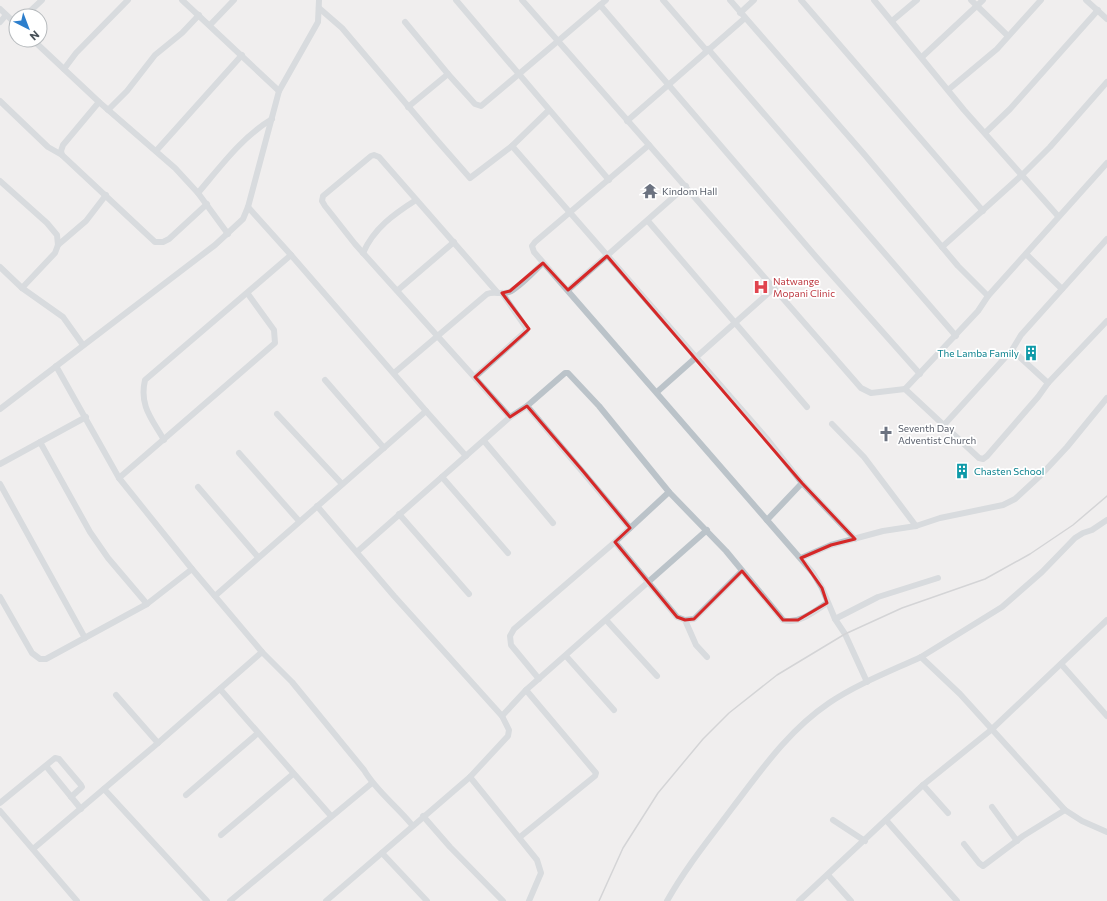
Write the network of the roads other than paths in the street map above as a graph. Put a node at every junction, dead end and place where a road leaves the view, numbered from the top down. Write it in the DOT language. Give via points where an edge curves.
graph roads {
  1 [pos="42,0"];
  2 [pos="128,0"];
  3 [pos="182,0"];
  4 [pos="234,0"];
  5 [pos="320,0"];
  6 [pos="456,0"];
  7 [pos="522,0"];
  8 [pos="606,0"];
  9 [pos="663,0"];
  10 [pos="730,0"];
  11 [pos="754,0"];
  12 [pos="800,0"];
  13 [pos="874,0"];
  14 [pos="918,0"];
  15 [pos="971,0"];
  16 [pos="983,0"];
  17 [pos="1041,0"];
  18 [pos="1086,0"];
  19 [pos="600,5"];
  20 [pos="977,6"];
  21 [pos="34,8"];
  22 [pos="319,8"];
  23 [pos="0,9"];
  24 [pos="1098,10"];
  25 [pos="740,12"];
  26 [pos="6,15"];
  27 [pos="199,15"];
  28 [pos="745,18"];
  29 [pos="1107,19"];
  30 [pos="892,21"];
  31 [pos="0,22"];
  32 [pos="406,22"];
  33 [pos="210,25"];
  34 [pos="1008,36"];
  35 [pos="558,41"];
  36 [pos="42,48"];
  37 [pos="707,50"];
  38 [pos="242,56"];
  39 [pos="922,57"];
  40 [pos="64,69"];
  41 [pos="448,74"];
  42 [pos="519,74"];
  43 [pos="1107,82"];
  44 [pos="668,86"];
  45 [pos="948,90"];
  46 [pos="279,91"];
  47 [pos="0,101"];
  48 [pos="99,102"];
  49 [pos="408,107"];
  50 [pos="108,110"];
  51 [pos="549,110"];
  52 [pos="272,119"];
  53 [pos="627,121"];
  54 [pos="985,133"];
  55 [pos="648,145"];
  56 [pos="512,146"];
  57 [pos="156,151"];
  58 [pos="62,155"];
  59 [pos="1107,163"];
  60 [pos="1022,175"];
  61 [pos="609,180"];
  62 [pos="0,181"];
  63 [pos="686,186"];
  64 [pos="198,193"];
  65 [pos="106,195"];
  66 [pos="416,200"];
  67 [pos="207,204"];
  68 [pos="248,208"];
  69 [pos="983,211"];
  70 [pos="570,212"];
  71 [pos="1058,216"];
  72 [pos="648,220"];
  73 [pos="228,234"];
  74 [pos="1107,240"];
  75 [pos="454,242"];
  76 [pos="58,245"];
  77 [pos="942,247"];
  78 [pos="363,253"];
  79 [pos="1026,254"];
  80 [pos="292,255"];
  81 [pos="607,256"];
  82 [pos="543,263"];
  83 [pos="0,267"];
  84 [pos="22,288"];
  85 [pos="774,288"];
  86 [pos="398,290"];
  87 [pos="568,290"];
  88 [pos="1062,290"];
  89 [pos="499,293"];
  90 [pos="248,294"];
  91 [pos="988,296"];
  92 [pos="1107,321"];
  93 [pos="735,323"];
  94 [pos="1104,329"];
  95 [pos="437,336"];
  96 [pos="956,336"];
  97 [pos="83,345"];
  98 [pos="1012,350"];
  99 [pos="695,356"];
  100 [pos="56,366"];
  101 [pos="394,374"];
  102 [pos="920,374"];
  103 [pos="476,377"];
  104 [pos="325,380"];
  105 [pos="1048,383"];
  106 [pos="905,390"];
  107 [pos="657,392"];
  108 [pos="1107,398"];
  109 [pos="526,406"];
  110 [pos="807,407"];
  111 [pos="0,409"];
  112 [pos="426,411"];
  113 [pos="277,414"];
  114 [pos="86,417"];
  115 [pos="510,417"];
  116 [pos="832,424"];
  117 [pos="944,425"];
  118 [pos="164,440"];
  119 [pos="484,441"];
  120 [pos="40,442"];
  121 [pos="384,448"];
  122 [pos="239,453"];
  123 [pos="466,456"];
  124 [pos="0,464"];
  125 [pos="119,478"];
  126 [pos="442,478"];
  127 [pos="802,483"];
  128 [pos="0,484"];
  129 [pos="342,484"];
  130 [pos="198,487"];
  131 [pos="669,492"];
  132 [pos="317,506"];
  133 [pos="399,514"];
  134 [pos="767,520"];
  135 [pos="1107,520"];
  136 [pos="299,521"];
  137 [pos="553,523"];
  138 [pos="916,526"];
  139 [pos="630,528"];
  140 [pos="707,530"];
  141 [pos="855,539"];
  142 [pos="615,542"];
  143 [pos="358,551"];
  144 [pos="508,553"];
  145 [pos="258,557"];
  146 [pos="801,558"];
  147 [pos="192,569"];
  148 [pos="742,571"];
  149 [pos="938,578"];
  150 [pos="648,582"];
  151 [pos="469,594"];
  152 [pos="215,596"];
  153 [pos="0,597"];
  154 [pos="146,604"];
  155 [pos="827,604"];
  156 [pos="835,619"];
  157 [pos="685,620"];
  158 [pos="1107,620"];
  159 [pos="607,621"];
  160 [pos="86,638"];
  161 [pos="262,652"];
  162 [pos="566,656"];
  163 [pos="707,657"];
  164 [pos="921,657"];
  165 [pos="1061,664"];
  166 [pos="656,676"];
  167 [pos="539,679"];
  168 [pos="867,682"];
  169 [pos="220,689"];
  170 [pos="526,690"];
  171 [pos="116,695"];
  172 [pos="614,710"];
  173 [pos="502,716"];
  174 [pos="1107,716"];
  175 [pos="991,730"];
  176 [pos="258,733"];
  177 [pos="158,743"];
  178 [pos="46,766"];
  179 [pos="293,774"];
  180 [pos="470,776"];
  181 [pos="372,783"];
  182 [pos="923,785"];
  183 [pos="104,789"];
  184 [pos="186,795"];
  185 [pos="71,797"];
  186 [pos="0,803"];
  187 [pos="992,808"];
  188 [pos="81,809"];
  189 [pos="1065,810"];
  190 [pos="0,811"];
  191 [pos="948,813"];
  192 [pos="331,816"];
  193 [pos="423,816"];
  194 [pos="833,820"];
  195 [pos="886,820"];
  196 [pos="412,825"];
  197 [pos="1107,832"];
  198 [pos="220,835"];
  199 [pos="520,837"];
  200 [pos="864,841"];
  201 [pos="1017,841"];
  202 [pos="964,844"];
  203 [pos="33,849"];
  204 [pos="382,853"];
  205 [pos="828,875"];
  206 [pos="77,901"];
  207 [pos="207,901"];
  208 [pos="230,901"];
  209 [pos="326,901"];
  210 [pos="427,901"];
  211 [pos="503,901"];
  212 [pos="529,901"];
  213 [pos="667,901"];
  214 [pos="799,901"];
  215 [pos="851,901"];
  216 [pos="957,901"];
  1 -- 21 [label="street"];
  2 -- 40 [label="street" via="76,53"];
  3 -- 27 [label="street"];
  4 -- 33 [label="street"];
  5 -- 22 [label="street"];
  6 -- 42 [label="street"];
  7 -- 35 [label="street"];
  8 -- 19 [label="street"];
  9 -- 37 [label="street"];
  10 -- 25 [label="street"];
  11 -- 25 [label="street"];
  12 -- 69 [label="street"];
  13 -- 30 [label="street"];
  14 -- 30 [label="street"];
  15 -- 20 [label="street"];
  16 -- 20 [label="street"];
  17 -- 34 [label="street"];
  18 -- 24 [label="street"];
  19 -- 35 [label="street"];
  19 -- 44 [label="street"];
  20 -- 34 [label="street"];
  20 -- 39 [label="street"];
  22 -- 46 [label="street" via="318,22"];
  22 -- 49 [label="street" via="342,28"];
  23 -- 26 [label="street"];
  24 -- 29 [label="street"];
  24 -- 54 [label="street"];
  25 -- 28 [label="street"];
  26 -- 31 [label="street"];
  27 -- 33 [label="street"];
  27 -- 50 [label="street" via="155,55"];
  28 -- 37 [label="street"];
  28 -- 77 [label="street"];
  30 -- 39 [label="street"];
  32 -- 41 [label="street"];
  33 -- 38 [label="street"];
  34 -- 45 [label="street" via="997,49"];
  35 -- 42 [label="street"];
  35 -- 53 [label="street"];
  36 -- 40 [label="street"];
  37 -- 44 [label="street"];
  37 -- 96 [label="street"];
  38 -- 46 [label="street"];
  38 -- 57 [label="street"];
  39 -- 45 [label="street"];
  40 -- 48 [label="street"];
  41 -- 42 [label="street" via="476,104 481,106"];
  41 -- 49 [label="street"];
  42 -- 51 [label="street"];
  43 -- 60 [label="street"];
  44 -- 53 [label="street"];
  44 -- 102 [label="street"];
  45 -- 54 [label="street"];
  46 -- 52 [label="street"];
  47 -- 58 [label="street" via="48,147"];
  48 -- 50 [label="street"];
  48 -- 58 [label="street" via="67,140 61,151"];
  49 -- 56 [label="street" via="470,178"];
  50 -- 57 [label="street"];
  51 -- 56 [label="street"];
  51 -- 61 [label="street"];
  52 -- 64 [label="street" via="261,125 233,152"];
  52 -- 68 [label="street"];
  53 -- 55 [label="street"];
  54 -- 60 [label="street"];
  55 -- 61 [label="street"];
  55 -- 63 [label="street"];
  56 -- 70 [label="street"];
  57 -- 64 [label="street"];
  58 -- 65 [label="street"];
  59 -- 71 [label="street"];
  60 -- 69 [label="street"];
  60 -- 71 [label="street"];
  61 -- 70 [label="street"];
  62 -- 76 [label="street" via="47,223 57,235"];
  63 -- 72 [label="street"];
  63 -- 85 [label="street"];
  64 -- 67 [label="street"];
  65 -- 67 [label="street" via="155,242 169,239"];
  65 -- 76 [label="street" via="86,221"];
  66 -- 75 [label="street"];
  66 -- 78 [label="street" via="377,229"];
  66 -- 78 [label="street" via="380,157 374,155 323,196 324,206"];
  67 -- 73 [label="street"];
  68 -- 73 [label="street" via="243,219"];
  68 -- 80 [label="street"];
  69 -- 77 [label="street"];
  70 -- 81 [label="street"];
  70 -- 82 [label="street" via="532,246"];
  71 -- 79 [label="street"];
  72 -- 81 [label="street"];
  72 -- 93 [label="street"];
  73 -- 97 [label="street"];
  74 -- 88 [label="street"];
  75 -- 86 [label="street"];
  75 -- 89 [label="street"];
  76 -- 84 [label="street" via="53,257"];
  77 -- 91 [label="street"];
  78 -- 86 [label="street"];
  79 -- 88 [label="street"];
  79 -- 91 [label="street"];
  80 -- 90 [label="street"];
  80 -- 101 [label="street"];
  81 -- 87 [label="street"];
  81 -- 99 [label="street"];
  82 -- 87 [label="street"];
  82 -- 89 [label="street" via="510,292"];
  83 -- 84 [label="street"];
  84 -- 97 [label="street" via="63,317"];
  85 -- 93 [label="street"];
  85 -- 106 [label="street" via="861,388 871,393"];
  86 -- 95 [label="street"];
  87 -- 107 [label="street"];
  88 -- 98 [label="street" via="1021,335"];
  89 -- 95 [label="street" via="487,294"];
  89 -- 103 [label="street" via="527,329"];
  90 -- 118 [label="street" via="145,380 142,391 143,404"];
  90 -- 118 [label="street" via="274,330 275,343"];
  91 -- 96 [label="street"];
  92 -- 94 [label="street"];
  93 -- 99 [label="street"];
  93 -- 110 [label="street"];
  94 -- 105 [label="street"];
  95 -- 101 [label="street"];
  95 -- 103 [label="street"];
  96 -- 102 [label="street"];
  97 -- 100 [label="street"];
  98 -- 105 [label="street"];
  98 -- 117 [label="street"];
  99 -- 107 [label="street"];
  99 -- 127 [label="street"];
  100 -- 111 [label="street"];
  100 -- 114 [label="street"];
  101 -- 112 [label="street"];
  102 -- 106 [label="street"];
  103 -- 115 [label="street"];
  104 -- 121 [label="street"];
  105 -- 117 [label="street" via="983,459"];
  106 -- 117 [label="street"];
  107 -- 134 [label="street"];
  108 -- 138 [label="street" via="1067,447 1015,499 1003,505 940,518"];
  109 -- 115 [label="street"];
  109 -- 131 [label="street" via="560,375 568,373 600,406"];
  109 -- 139 [label="street"];
  112 -- 121 [label="street"];
  112 -- 123 [label="street"];
  113 -- 129 [label="street"];
  114 -- 120 [label="street"];
  114 -- 125 [label="street"];
  115 -- 119 [label="street"];
  116 -- 138 [label="street" via="864,457"];
  118 -- 125 [label="street"];
  119 -- 123 [label="street"];
  119 -- 137 [label="street"];
  120 -- 124 [label="street"];
  120 -- 154 [label="street" via="90,532"];
  121 -- 129 [label="street"];
  122 -- 136 [label="street"];
  123 -- 126 [label="street"];
  125 -- 147 [label="street"];
  126 -- 133 [label="street"];
  126 -- 144 [label="street"];
  127 -- 134 [label="street"];
  127 -- 141 [label="street"];
  128 -- 160 [label="street"];
  129 -- 132 [label="street"];
  130 -- 145 [label="street"];
  131 -- 139 [label="street"];
  131 -- 140 [label="street"];
  132 -- 136 [label="street"];
  132 -- 143 [label="street"];
  133 -- 143 [label="street"];
  133 -- 151 [label="street"];
  134 -- 146 [label="street"];
  135 -- 164 [label="street" via="1075,538 1042,572 1002,607"];
  136 -- 145 [label="street"];
  138 -- 141 [label="street"];
  139 -- 142 [label="street"];
  140 -- 148 [label="street"];
  140 -- 150 [label="street"];
  141 -- 146 [label="street" via="831,545"];
  142 -- 150 [label="street"];
  142 -- 167 [label="street" via="514,629 510,636 511,645"];
  143 -- 173 [label="street" via="394,596"];
  145 -- 152 [label="street"];
  146 -- 155 [label="street" via="822,588"];
  147 -- 152 [label="street"];
  147 -- 154 [label="street"];
  148 -- 155 [label="street" via="783,620 798,620"];
  148 -- 157 [label="street" via="694,618"];
  149 -- 156 [label="street" via="878,597"];
  150 -- 157 [label="street" via="677,617"];
  150 -- 159 [label="street"];
  152 -- 161 [label="street"];
  153 -- 160 [label="street" via="32,653 40,659 46,659"];
  154 -- 160 [label="street"];
  155 -- 156 [label="street"];
  156 -- 168 [label="street" via="845,634"];
  157 -- 163 [label="street" via="696,645"];
  158 -- 165 [label="street"];
  159 -- 162 [label="street"];
  159 -- 166 [label="street"];
  161 -- 169 [label="street"];
  161 -- 181 [label="street" via="292,682"];
  162 -- 167 [label="street"];
  162 -- 172 [label="street"];
  164 -- 168 [label="street"];
  164 -- 175 [label="street" via="960,694"];
  165 -- 174 [label="street"];
  165 -- 175 [label="street"];
  167 -- 170 [label="street"];
  168 -- 213 [label="street" via="824,707 797,728 700,850 680,877"];
  169 -- 176 [label="street"];
  169 -- 177 [label="street"];
  170 -- 173 [label="street"];
  170 -- 199 [label="street" via="596,773"];
  171 -- 177 [label="street"];
  173 -- 180 [label="street" via="509,730 508,736"];
  175 -- 182 [label="street"];
  175 -- 189 [label="street"];
  176 -- 179 [label="street"];
  176 -- 184 [label="street"];
  177 -- 183 [label="street"];
  178 -- 185 [label="street"];
  178 -- 185 [label="street" via="56,758 59,759 81,785 82,788"];
  178 -- 186 [label="street"];
  179 -- 192 [label="street"];
  179 -- 198 [label="street"];
  180 -- 193 [label="street"];
  180 -- 199 [label="street"];
  181 -- 192 [label="street"];
  181 -- 196 [label="street"];
  182 -- 191 [label="street"];
  182 -- 195 [label="street"];
  183 -- 188 [label="street"];
  183 -- 207 [label="street"];
  185 -- 188 [label="street"];
  187 -- 201 [label="street"];
  188 -- 203 [label="street"];
  189 -- 197 [label="street"];
  189 -- 201 [label="street"];
  190 -- 203 [label="street"];
  192 -- 208 [label="street"];
  193 -- 196 [label="street"];
  193 -- 211 [label="street"];
  194 -- 200 [label="street"];
  195 -- 200 [label="street"];
  195 -- 216 [label="street"];
  196 -- 204 [label="street"];
  199 -- 212 [label="street" via="540,865 537,885"];
  200 -- 205 [label="street"];
  201 -- 202 [label="street" via="983,866"];
  203 -- 206 [label="street"];
  204 -- 209 [label="street"];
  204 -- 210 [label="street"];
  205 -- 214 [label="street"];
  205 -- 215 [label="street"];
}
